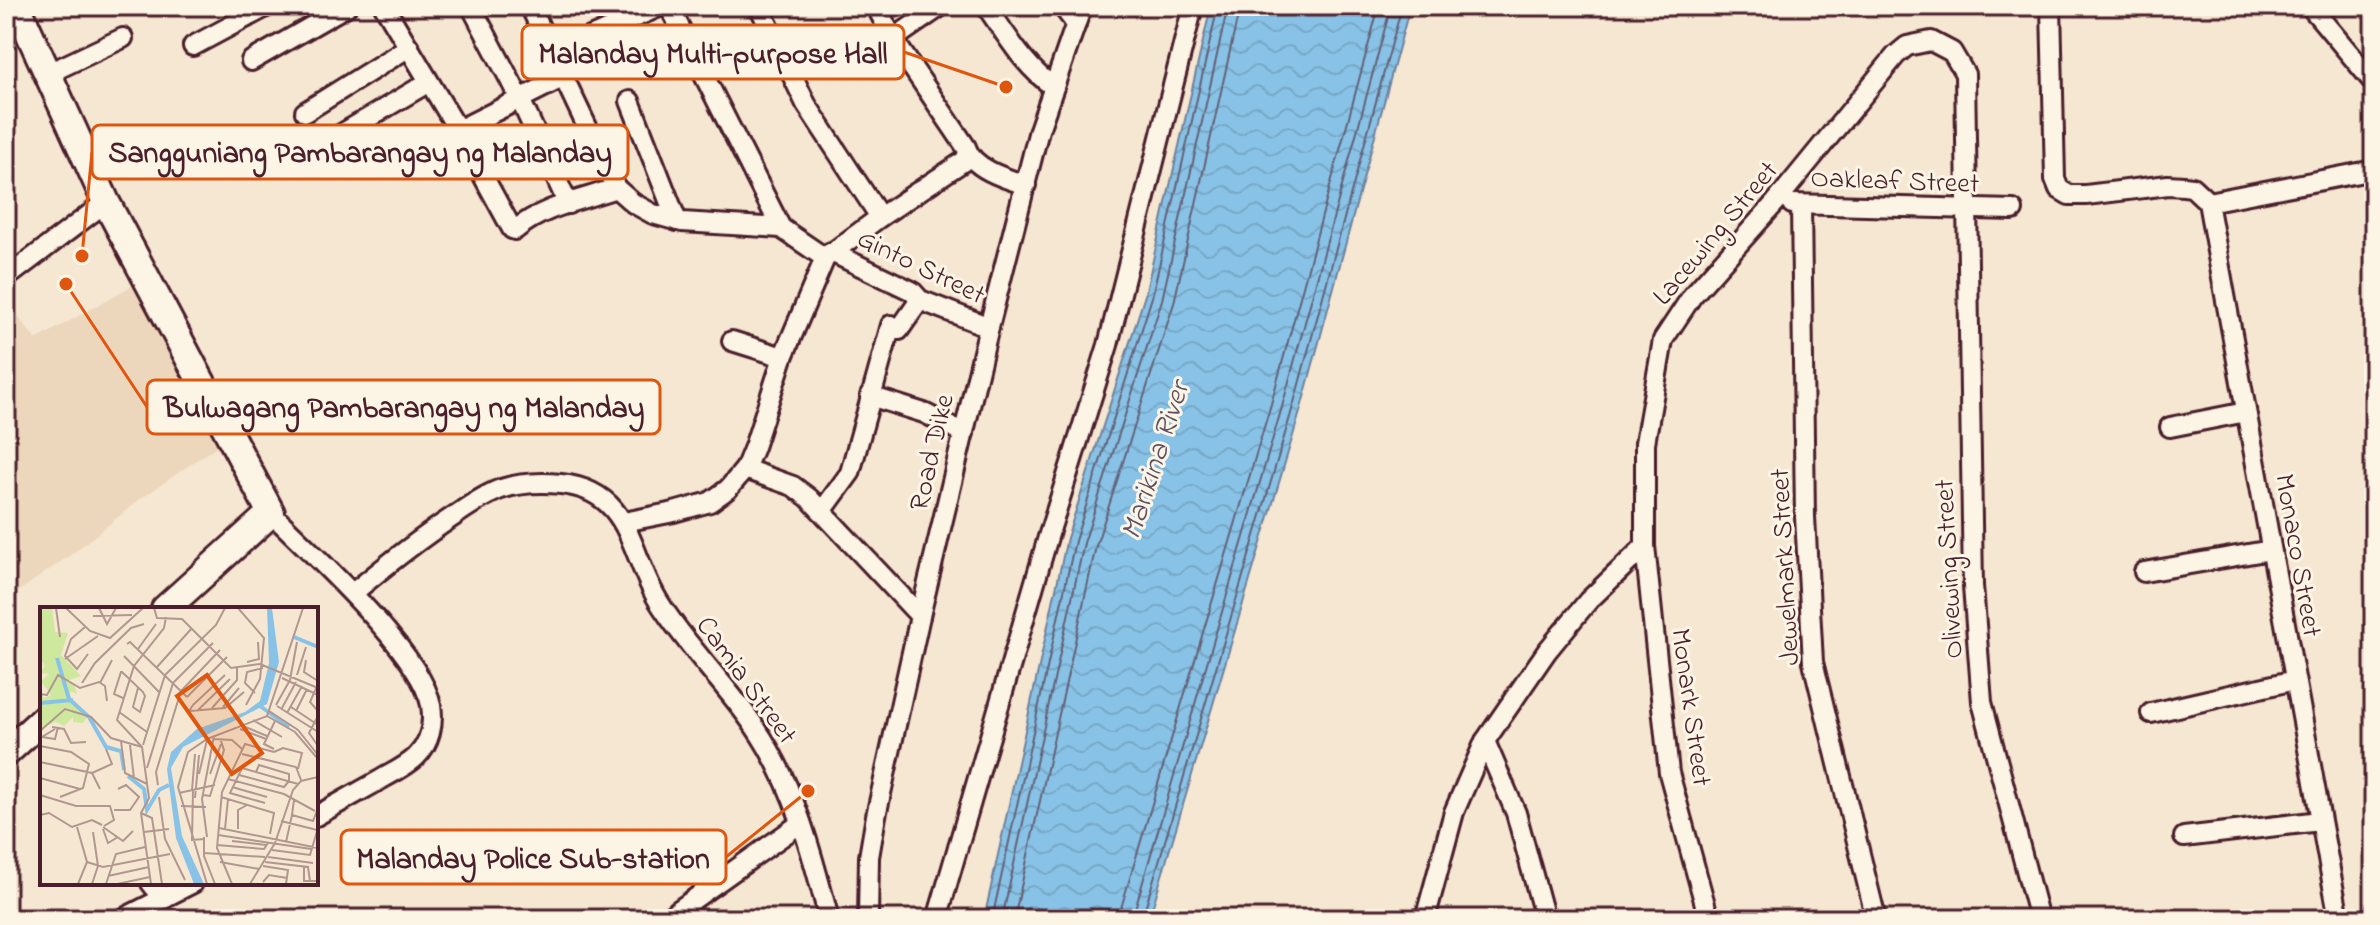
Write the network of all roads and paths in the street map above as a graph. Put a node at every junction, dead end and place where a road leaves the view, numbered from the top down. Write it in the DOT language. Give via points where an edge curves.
graph roads {
  1 [pos="17,6"];
  2 [pos="268,6"];
  3 [pos="347,6"];
  4 [pos="384,6"];
  5 [pos="471,6"];
  6 [pos="530,6"];
  7 [pos="661,6"];
  8 [pos="669,6"];
  9 [pos="759,6"];
  10 [pos="876,6"];
  11 [pos="941,6"];
  12 [pos="986,6"];
  13 [pos="1062,6"];
  14 [pos="1193,6"];
  15 [pos="2051,6"];
  16 [pos="2310,6"];
  17 [pos="1079,15"];
  18 [pos="123,38"];
  19 [pos="893,39"];
  20 [pos="193,46"];
  21 [pos="409,47"];
  22 [pos="554,53"];
  23 [pos="251,61"];
  24 [pos="47,74"];
  25 [pos="564,77"];
  26 [pos="429,82"];
  27 [pos="2374,83"];
  28 [pos="1054,87"];
  29 [pos="520,99"];
  30 [pos="630,101"];
  31 [pos="305,112"];
  32 [pos="458,130"];
  33 [pos="321,146"];
  34 [pos="968,155"];
  35 [pos="2374,170"];
  36 [pos="1026,185"];
  37 [pos="616,188"];
  38 [pos="106,202"];
  39 [pos="2208,202"];
  40 [pos="1775,203"];
  41 [pos="568,204"];
  42 [pos="1801,205"];
  43 [pos="1966,210"];
  44 [pos="2013,210"];
  45 [pos="880,217"];
  46 [pos="677,221"];
  47 [pos="781,228"];
  48 [pos="828,255"];
  49 [pos="6,278"];
  50 [pos="920,300"];
  51 [pos="989,327"];
  52 [pos="732,341"];
  53 [pos="783,357"];
  54 [pos="870,396"];
  55 [pos="2246,412"];
  56 [pos="2170,427"];
  57 [pos="964,433"];
  58 [pos="745,469"];
  59 [pos="823,510"];
  60 [pos="271,513"];
  61 [pos="624,522"];
  62 [pos="1645,546"];
  63 [pos="2271,550"];
  64 [pos="2144,572"];
  65 [pos="353,593"];
  66 [pos="167,607"];
  67 [pos="920,616"];
  68 [pos="2295,680"];
  69 [pos="2151,713"];
  70 [pos="40,722"];
  71 [pos="1485,741"];
  72 [pos="6,753"];
  73 [pos="318,815"];
  74 [pos="2320,821"];
  75 [pos="801,823"];
  76 [pos="2184,837"];
  77 [pos="153,885"];
  78 [pos="189,885"];
  79 [pos="164,899"];
  80 [pos="122,919"];
  81 [pos="666,919"];
  82 [pos="829,919"];
  83 [pos="868,919"];
  84 [pos="937,919"];
  85 [pos="1425,919"];
  86 [pos="1545,919"];
  87 [pos="1709,919"];
  88 [pos="1876,919"];
  89 [pos="2039,919"];
  90 [pos="2339,919"];
  1 -- 24 [label="street"];
  2 -- 20 [label="street"];
  3 -- 23 [label="street"];
  4 -- 21 [label="street"];
  5 -- 29 [label="street"];
  6 -- 22 [label="street"];
  7 -- 22 [label="street"];
  8 -- 47 [label="street"];
  9 -- 45 [label="street" via="806,104"];
  10 -- 19 [label="street"];
  11 -- 19 [label="street"];
  12 -- 28 [label="street" via="1037,74"];
  13 -- 17 [label="street"];
  14 -- 84 [label="street" via="1108,345"];
  15 -- 39 [label="street" via="2059,189 2086,195 2184,186"];
  16 -- 27 [label="street"];
  17 -- 28 [label="street, Road Dike"];
  18 -- 24 [label="street"];
  19 -- 34 [label="street"];
  21 -- 26 [label="street"];
  21 -- 31 [label="street"];
  22 -- 25 [label="street"];
  24 -- 38 [label="street"];
  25 -- 29 [label="street"];
  25 -- 37 [label="street"];
  26 -- 32 [label="street"];
  26 -- 33 [label="street"];
  28 -- 36 [label="street, Road Dike"];
  29 -- 32 [label="street"];
  29 -- 41 [label="street"];
  30 -- 46 [label="street"];
  32 -- 41 [label="street" via="514,230"];
  34 -- 36 [label="street" via="997,176"];
  34 -- 45 [label="street"];
  35 -- 39 [label="street"];
  36 -- 51 [label="street, Road Dike"];
  37 -- 41 [label="street"];
  37 -- 46 [label="street" via="653,214"];
  38 -- 49 [label="street"];
  38 -- 60 [label="street"];
  39 -- 55 [label="street, Monaco Street"];
  40 -- 42 [label="street, Oakleaf Street"];
  40 -- 43 [label="street, Lacewing Street" via="1896,55 1907,46 1931,41 1952,52 1965,74"];
  40 -- 62 [label="street, Lacewing Street" via="1692,296 1663,340 1645,443"];
  42 -- 43 [label="street, Oakleaf Street"];
  42 -- 88 [label="street, Jewelmark Street" via="1805,517 1813,662"];
  43 -- 44 [label="street, Oakleaf Street"];
  43 -- 89 [label="street, Olivewing Street" via="1973,586 1982,702"];
  45 -- 48 [label="street"];
  46 -- 47 [label="street"];
  47 -- 48 [label="street, Ginto Street"];
  48 -- 50 [label="street, Ginto Street" via="912,291"];
  48 -- 53 [label="street"];
  50 -- 51 [label="street, Ginto Street"];
  50 -- 54 [label="street" via="899,330 891,325"];
  51 -- 57 [label="street, Road Dike"];
  52 -- 53 [label="street"];
  53 -- 58 [label="street"];
  54 -- 57 [label="street"];
  54 -- 59 [label="street" via="850,473"];
  55 -- 56 [label="street"];
  55 -- 63 [label="street, Monaco Street"];
  57 -- 67 [label="street, Road Dike"];
  58 -- 59 [label="street" via="793,486"];
  58 -- 61 [label="street" via="710,502"];
  59 -- 67 [label="street"];
  60 -- 65 [label="street"];
  60 -- 66 [label="street"];
  61 -- 65 [label="street" via="607,503 576,486 511,486 485,496 427,534"];
  61 -- 75 [label="street, Camia Street" via="657,600 758,731"];
  62 -- 71 [label="street" via="1571,621"];
  62 -- 87 [label="street, Monark Street" via="1669,773"];
  63 -- 64 [label="street"];
  63 -- 68 [label="street, Monaco Street"];
  65 -- 73 [label="street" via="421,681 432,724 416,757"];
  67 -- 83 [label="street, Road Dike" via="876,816"];
  68 -- 69 [label="street"];
  68 -- 74 [label="street, Monaco Street"];
  70 -- 72 [label="street"];
  71 -- 85 [label="street" via="1454,812"];
  71 -- 86 [label="street" via="1516,813"];
  74 -- 76 [label="street"];
  74 -- 90 [label="street, Monaco Street"];
  75 -- 81 [label="street"];
  75 -- 82 [label="street, Camia Street"];
  77 -- 79 [label="street"];
  78 -- 79 [label="street"];
  79 -- 80 [label="street"];
}
